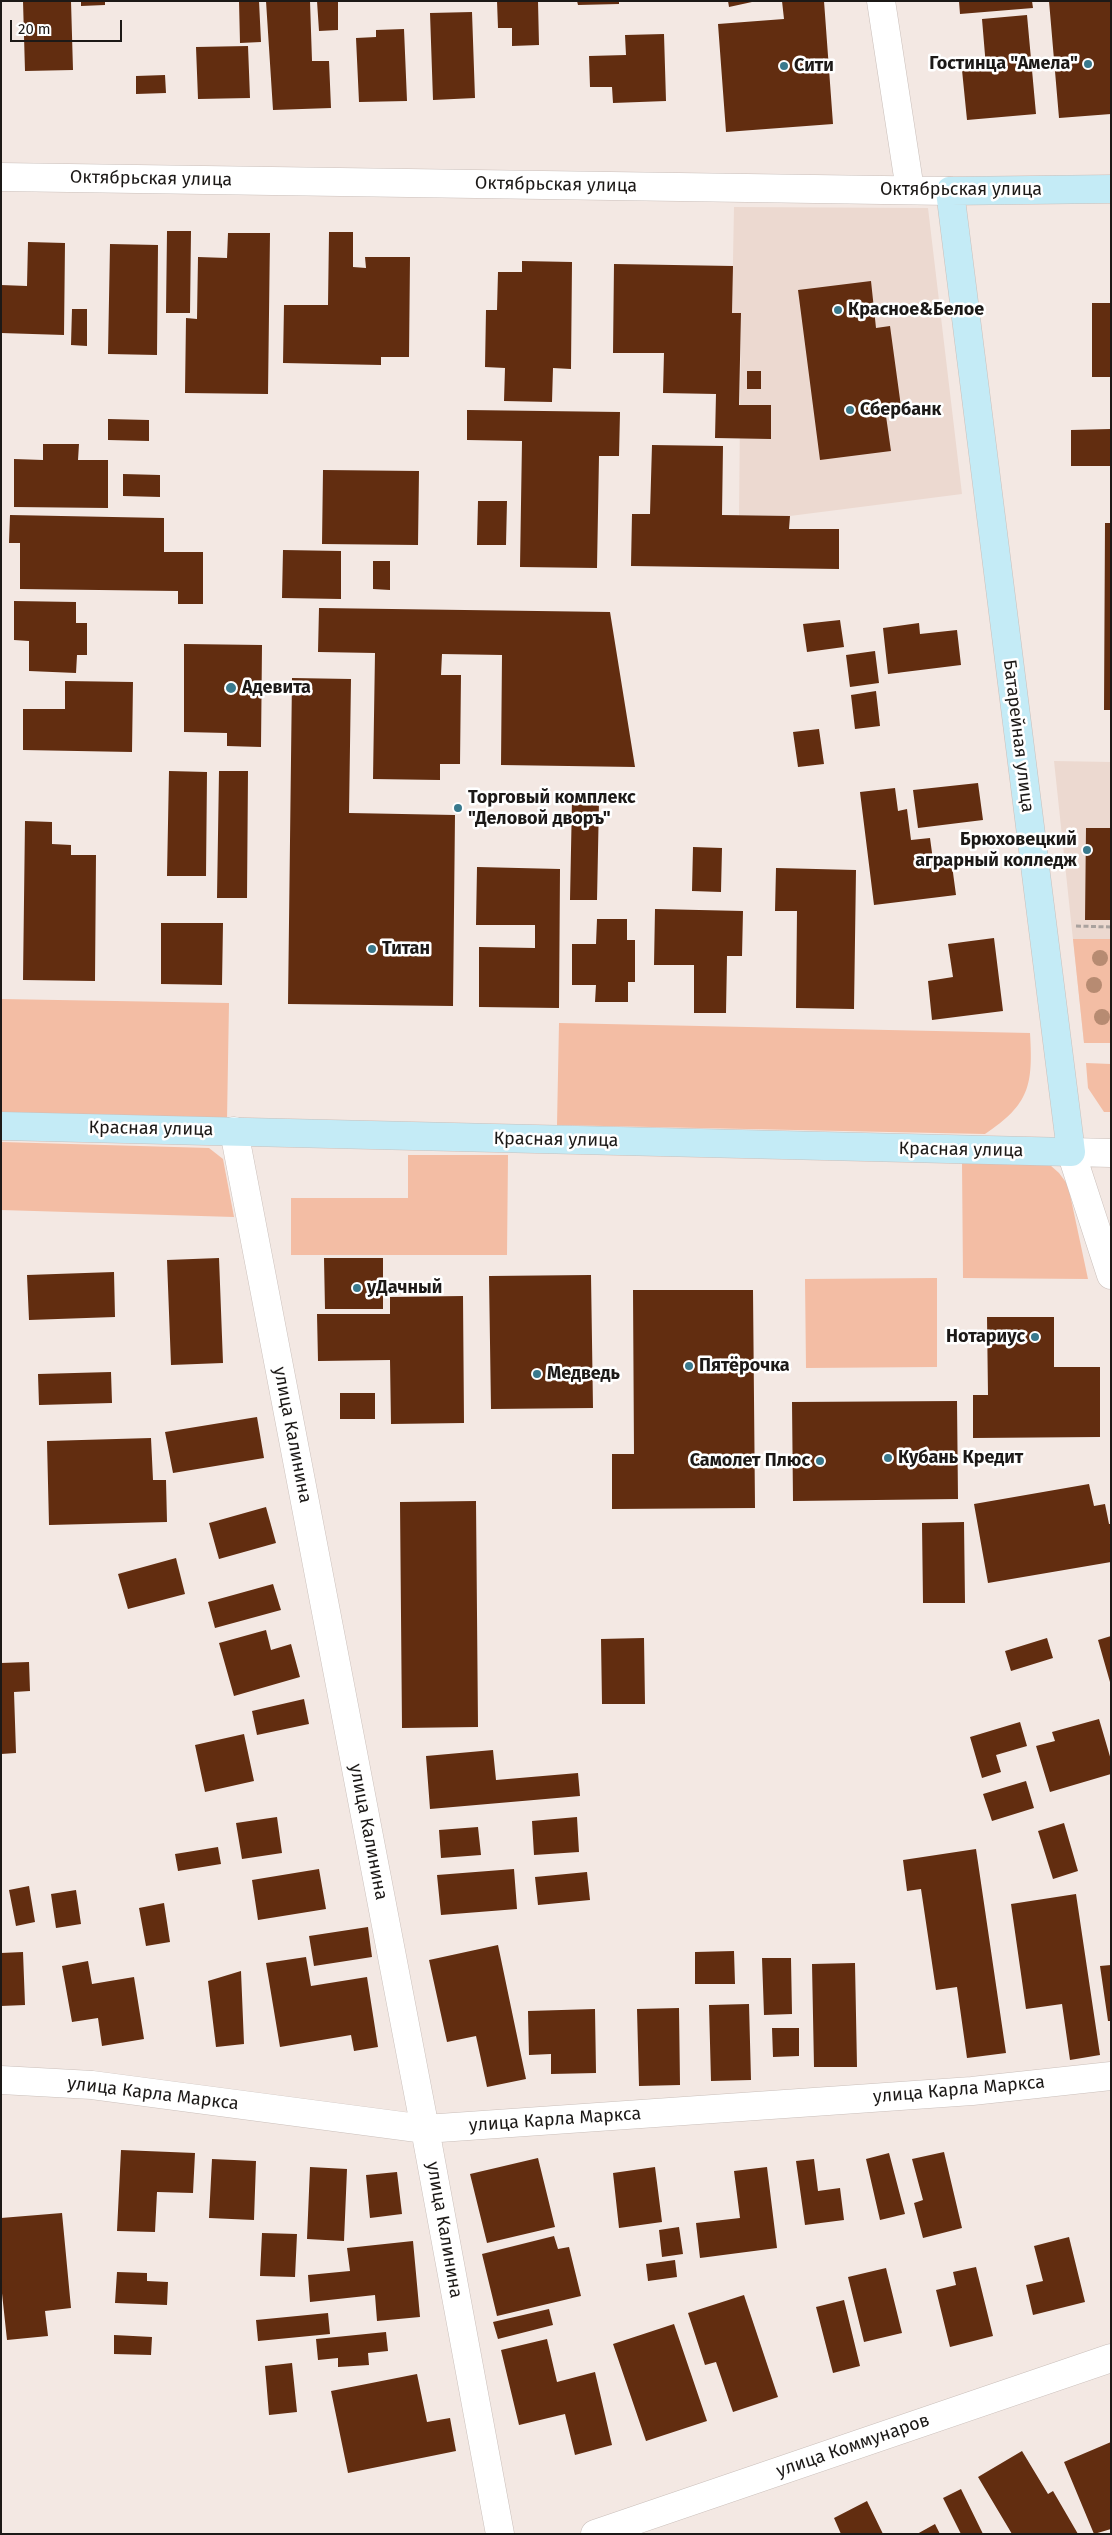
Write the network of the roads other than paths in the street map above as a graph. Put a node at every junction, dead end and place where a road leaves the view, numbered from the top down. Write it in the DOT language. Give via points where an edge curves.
graph roads {
  1 [pos="881,1"];
  2 [pos="1,177"];
  3 [pos="910,190"];
  4 [pos="1111,190"];
  5 [pos="950,191"];
  6 [pos="1,1126"];
  7 [pos="234,1132"];
  8 [pos="1071,1152"];
  9 [pos="1111,1153"];
  10 [pos="1111,1275"];
  11 [pos="1111,2076"];
  12 [pos="1,2080"];
  13 [pos="425,2129"];
  14 [pos="1111,2358"];
  15 [pos="500,2534"];
  16 [pos="595,2534"];
  1 -- 3 [label="street"];
  2 -- 3 [label="street, Октябрьская улица"];
  3 -- 5 [label="street, Октябрьская улица"];
  4 -- 5 [label="street, Октябрьская улица"];
  5 -- 8 [label="street, Батарейная улица"];
  6 -- 7 [label="street, Красная улица"];
  7 -- 8 [label="street, Красная улица"];
  7 -- 13 [label="street, улица Калинина"];
  8 -- 9 [label="street, Красная улица"];
  8 -- 10 [label="street, Батарейная улица"];
  11 -- 13 [label="street, улица Карла Маркса" via="972,2091"];
  12 -- 13 [label="street, улица Карла Маркса" via="92,2085"];
  13 -- 15 [label="street, улица Калинина"];
  14 -- 16 [label="street, улица Коммунаров"];
}
